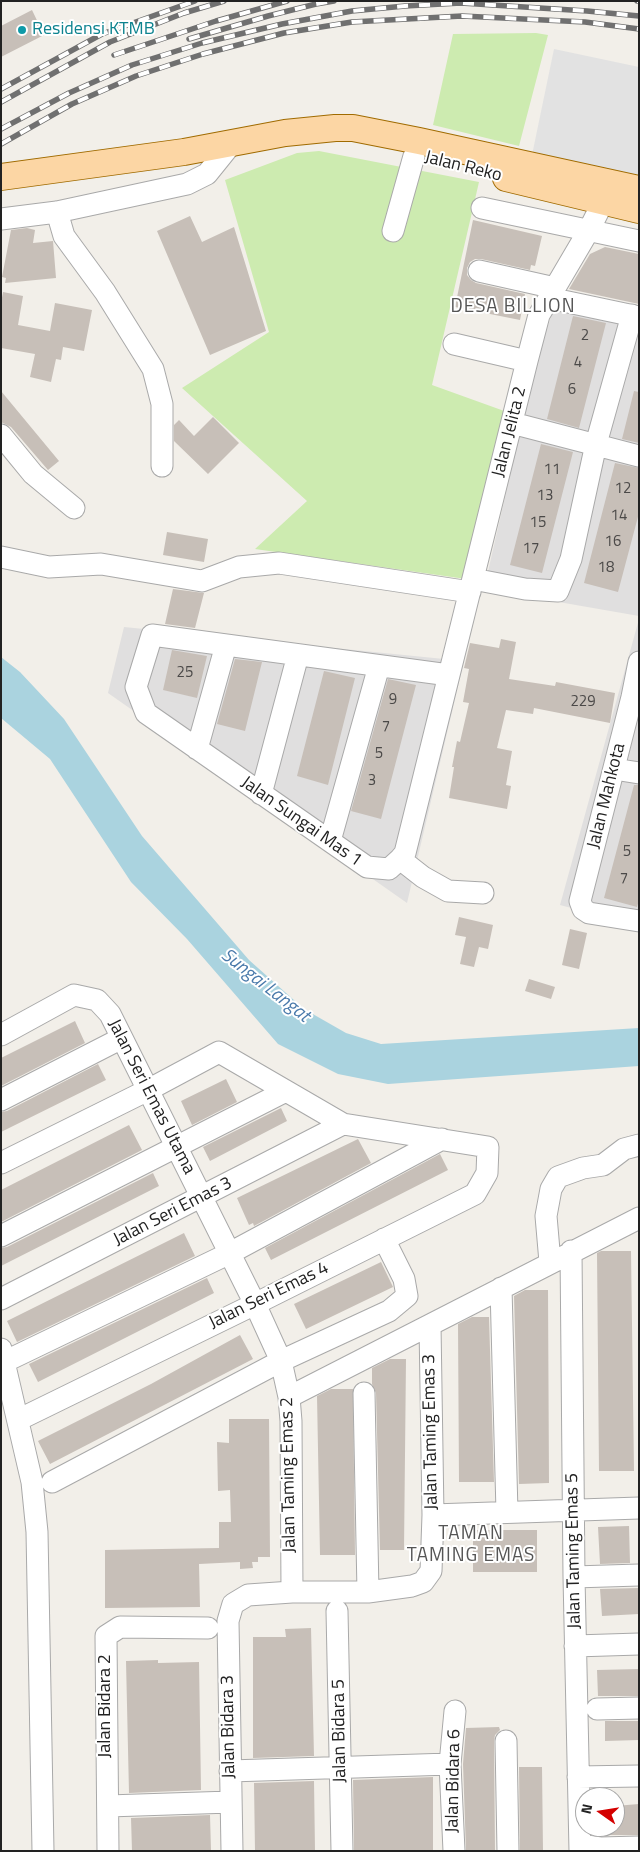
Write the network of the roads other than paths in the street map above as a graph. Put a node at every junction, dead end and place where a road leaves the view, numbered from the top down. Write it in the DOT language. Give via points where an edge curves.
graph roads {
  1 [pos="285,133"];
  2 [pos="232,143"];
  3 [pos="414,156"];
  4 [pos="1,177"];
  5 [pos="639,189"];
  6 [pos="603,202"];
  7 [pos="482,208"];
  8 [pos="639,210"];
  9 [pos="57,212"];
  10 [pos="2,221"];
  11 [pos="589,230"];
  12 [pos="393,231"];
  13 [pos="639,240"];
  14 [pos="479,271"];
  15 [pos="552,293"];
  16 [pos="635,316"];
  17 [pos="454,344"];
  18 [pos="527,361"];
  19 [pos="512,423"];
  20 [pos="1,435"];
  21 [pos="596,444"];
  22 [pos="639,456"];
  23 [pos="162,466"];
  24 [pos="74,508"];
  25 [pos="1,557"];
  26 [pos="472,586"];
  27 [pos="226,645"];
  28 [pos="298,655"];
  29 [pos="639,662"];
  30 [pos="379,666"];
  31 [pos="450,675"];
  32 [pos="636,698"];
  33 [pos="197,750"];
  34 [pos="614,769"];
  35 [pos="639,773"];
  36 [pos="261,794"];
  37 [pos="330,841"];
  38 [pos="400,859"];
  39 [pos="483,893"];
  40 [pos="639,921"];
  41 [pos="1,1035"];
  42 [pos="122,1038"];
  43 [pos="148,1090"];
  44 [pos="286,1091"];
  45 [pos="1,1100"];
  46 [pos="343,1124"];
  47 [pos="442,1139"];
  48 [pos="639,1145"];
  49 [pos="177,1147"];
  50 [pos="1,1163"];
  51 [pos="203,1197"];
  52 [pos="639,1218"];
  53 [pos="1,1236"];
  54 [pos="384,1239"];
  55 [pos="571,1251"];
  56 [pos="230,1253"];
  57 [pos="550,1262"];
  58 [pos="502,1288"];
  59 [pos="1,1299"];
  60 [pos="256,1304"];
  61 [pos="430,1325"];
  62 [pos="3,1356"];
  63 [pos="281,1361"];
  64 [pos="364,1393"];
  65 [pos="289,1397"];
  66 [pos="18,1420"];
  67 [pos="42,1482"];
  68 [pos="639,1508"];
  69 [pos="574,1510"];
  70 [pos="507,1512"];
  71 [pos="433,1515"];
  72 [pos="639,1575"];
  73 [pos="574,1577"];
  74 [pos="292,1592"];
  75 [pos="368,1592"];
  76 [pos="233,1604"];
  77 [pos="337,1611"];
  78 [pos="208,1628"];
  79 [pos="639,1644"];
  80 [pos="575,1646"];
  81 [pos="639,1708"];
  82 [pos="597,1709"];
  83 [pos="455,1711"];
  84 [pos="506,1741"];
  85 [pos="450,1764"];
  86 [pos="341,1768"];
  87 [pos="230,1771"];
  88 [pos="639,1776"];
  89 [pos="578,1777"];
  90 [pos="231,1802"];
  91 [pos="108,1806"];
  92 [pos="639,1847"];
  93 [pos="580,1848"];
  94 [pos="43,1851"];
  95 [pos="108,1851"];
  96 [pos="232,1851"];
  97 [pos="342,1851"];
  98 [pos="454,1851"];
  99 [pos="508,1851"];
  1 -- 2 [label="main road, Jalan Reko"];
  1 -- 3 [label="main road, Jalan Reko" via="384,148"];
  1 -- 5 [label="main road, Jalan Reko" via="353,128"];
  2 -- 4 [label="main road, Jalan Reko"];
  2 -- 9 [label="street" via="207,174 188,184"];
  3 -- 6 [label="main road, Jalan Reko"];
  3 -- 12 [label="street"];
  6 -- 8 [label="main road, Jalan Reko"];
  6 -- 11 [label="street, Jalan Jelita 2"];
  7 -- 11 [label="street"];
  9 -- 10 [label="street"];
  9 -- 23 [label="street" via="64,236 105,292 153,369 162,404"];
  11 -- 13 [label="street"];
  11 -- 15 [label="street, Jalan Jelita 2"];
  14 -- 15 [label="street"];
  15 -- 16 [label="street"];
  15 -- 18 [label="street, Jalan Jelita 2" via="539,315"];
  16 -- 21 [label="street"];
  17 -- 18 [label="street"];
  18 -- 19 [label="street, Jalan Jelita 2"];
  19 -- 21 [label="street"];
  19 -- 26 [label="street, Jalan Jelita 2"];
  20 -- 24 [label="street" via="33,474"];
  21 -- 22 [label="street"];
  21 -- 26 [label="street" via="571,559 558,591"];
  25 -- 26 [label="street" via="49,567 101,564 202,581 239,567 279,563"];
  26 -- 31 [label="street, Jalan Jelita 2"];
  27 -- 28 [label="street"];
  27 -- 33 [label="street"];
  27 -- 33 [label="street, Jalan Sungai Mas 1" via="152,635 136,688 146,713"];
  28 -- 30 [label="street"];
  28 -- 36 [label="street"];
  29 -- 32 [label="street, Jalan Mahkota"];
  30 -- 31 [label="street"];
  30 -- 37 [label="street"];
  31 -- 38 [label="street" via="405,853"];
  32 -- 34 [label="street, Jalan Mahkota"];
  33 -- 36 [label="street, Jalan Sungai Mas 1"];
  34 -- 35 [label="street"];
  34 -- 40 [label="street, Jalan Mahkota" via="580,901 589,913"];
  36 -- 37 [label="street, Jalan Sungai Mas 1"];
  37 -- 38 [label="street, Jalan Sungai Mas 1" via="366,868 389,869"];
  38 -- 39 [label="street" via="448,891"];
  41 -- 42 [label="street, Jalan Seri Emas Utama" via="74,996 98,1000 110,1014"];
  42 -- 43 [label="street, Jalan Seri Emas Utama"];
  42 -- 45 [label="street"];
  43 -- 44 [label="street" via="219,1052"];
  43 -- 49 [label="street, Jalan Seri Emas Utama"];
  43 -- 50 [label="street"];
  44 -- 46 [label="street"];
  44 -- 49 [label="street"];
  46 -- 47 [label="street"];
  46 -- 51 [label="street, Jalan Seri Emas 3"];
  47 -- 54 [label="street, Jalan Seri Emas 4" via="488,1147 487,1173 475,1194"];
  47 -- 56 [label="street"];
  48 -- 57 [label="street" via="624,1149 603,1165 558,1177 551,1189 546,1216"];
  49 -- 51 [label="street, Jalan Seri Emas Utama"];
  49 -- 53 [label="street"];
  51 -- 56 [label="street, Jalan Seri Emas Utama"];
  51 -- 59 [label="street, Jalan Seri Emas 3"];
  52 -- 55 [label="street"];
  54 -- 60 [label="street, Jalan Seri Emas 4"];
  54 -- 63 [label="street" via="404,1279 407,1296 389,1311"];
  55 -- 57 [label="street"];
  55 -- 69 [label="street, Jalan Taming Emas 5"];
  56 -- 60 [label="street, Jalan Seri Emas Utama"];
  56 -- 62 [label="street"];
  57 -- 58 [label="street"];
  58 -- 61 [label="street"];
  58 -- 70 [label="street"];
  60 -- 63 [label="street, Jalan Taming Emas 2"];
  60 -- 66 [label="street, Jalan Seri Emas 4"];
  61 -- 65 [label="street"];
  61 -- 71 [label="street, Jalan Taming Emas 3"];
  62 -- 66 [label="street"];
  63 -- 65 [label="street, Jalan Taming Emas 2"];
  63 -- 67 [label="street"];
  64 -- 75 [label="street"];
  65 -- 74 [label="street, Jalan Taming Emas 2"];
  66 -- 67 [label="street"];
  67 -- 94 [label="street" via="37,1532"];
  68 -- 69 [label="street"];
  69 -- 70 [label="street"];
  69 -- 73 [label="street, Jalan Taming Emas 5"];
  70 -- 71 [label="street"];
  71 -- 75 [label="street, Jalan Taming Emas 3" via="431,1571 423,1582"];
  72 -- 73 [label="street"];
  73 -- 80 [label="street, Jalan Taming Emas 5"];
  74 -- 75 [label="street, Jalan Taming Emas 3"];
  74 -- 76 [label="street, Jalan Taming Emas 3" via="248,1595"];
  76 -- 87 [label="street, Jalan Bidara 3" via="228,1621"];
  77 -- 86 [label="street, Jalan Bidara 5"];
  78 -- 91 [label="street, Jalan Bidara 2" via="120,1627 106,1636"];
  79 -- 80 [label="street"];
  80 -- 89 [label="street, Jalan Taming Emas 5"];
  81 -- 82 [label="street"];
  83 -- 85 [label="street, Jalan Bidara 6"];
  84 -- 99 [label="street"];
  85 -- 86 [label="street"];
  85 -- 98 [label="street, Jalan Bidara 6"];
  86 -- 87 [label="street"];
  86 -- 97 [label="street, Jalan Bidara 5"];
  87 -- 90 [label="street, Jalan Bidara 3"];
  88 -- 89 [label="street"];
  89 -- 93 [label="street, Jalan Taming Emas 5"];
  90 -- 91 [label="street"];
  90 -- 96 [label="street, Jalan Bidara 3"];
  91 -- 95 [label="street, Jalan Bidara 2"];
  92 -- 93 [label="street"];
}
